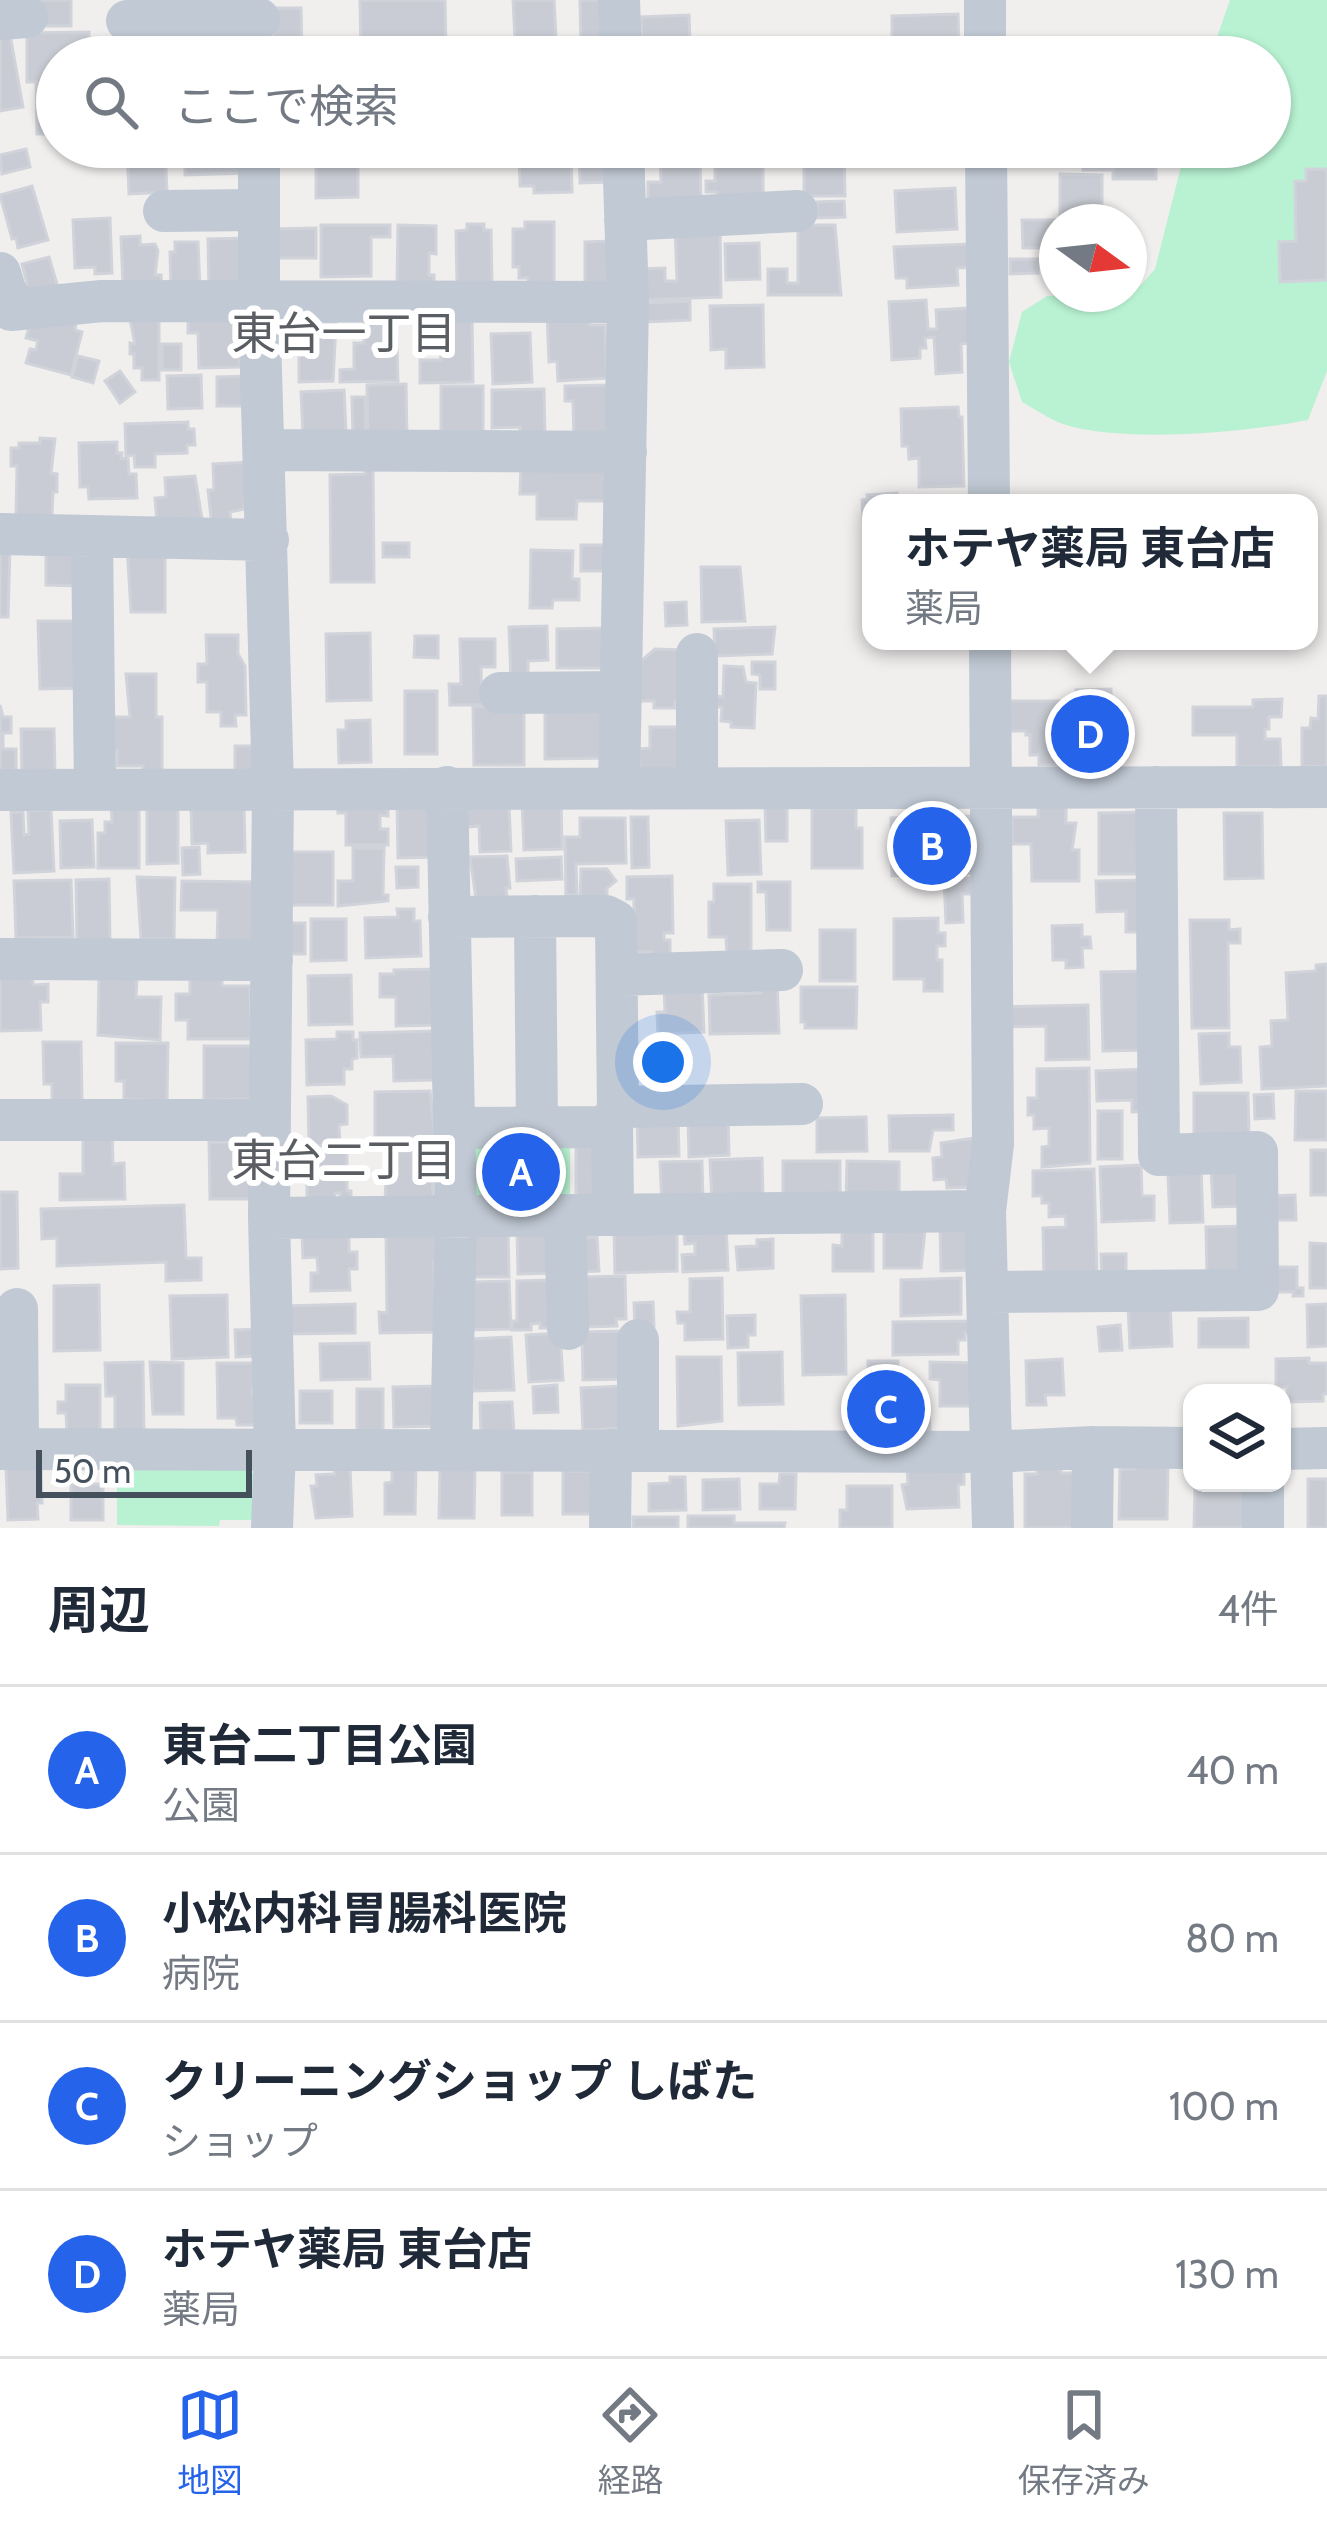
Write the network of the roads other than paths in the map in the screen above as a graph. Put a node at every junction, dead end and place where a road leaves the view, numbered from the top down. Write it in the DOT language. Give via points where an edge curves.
graph roads {
  1 [pos="620,0"];
  2 [pos="985,0"];
  3 [pos="127,22"];
  4 [pos="259,25"];
  5 [pos="180,36"];
  6 [pos="206,36"];
  7 [pos="621,36"];
  8 [pos="985,36"];
  9 [pos="259,168"];
  10 [pos="624,168"];
  11 [pos="986,168"];
  12 [pos="259,210"];
  13 [pos="164,211"];
  14 [pos="797,211"];
  15 [pos="626,220"];
  16 [pos="0,273"];
  17 [pos="259,301"];
  18 [pos="628,302"];
  19 [pos="264,450"];
  20 [pos="626,452"];
  21 [pos="989,494"];
  22 [pos="0,534"];
  23 [pos="92,538"];
  24 [pos="268,540"];
  25 [pos="990,650"];
  26 [pos="697,654"];
  27 [pos="621,692"];
  28 [pos="500,693"];
  29 [pos="273,787"];
  30 [pos="447,787"];
  31 [pos="619,787"];
  32 [pos="697,787"];
  33 [pos="991,787"];
  34 [pos="1156,787"];
  35 [pos="1327,787"];
  36 [pos="0,790"];
  37 [pos="95,790"];
  38 [pos="536,916"];
  39 [pos="449,917"];
  40 [pos="0,959"];
  41 [pos="272,960"];
  42 [pos="782,970"];
  43 [pos="617,975"];
  44 [pos="802,1104"];
  45 [pos="615,1113"];
  46 [pos="0,1120"];
  47 [pos="270,1120"];
  48 [pos="454,1128"];
  49 [pos="537,1128"];
  50 [pos="985,1210"];
  51 [pos="566,1215"];
  52 [pos="613,1215"];
  53 [pos="456,1216"];
  54 [pos="269,1218"];
  55 [pos="988,1292"];
  56 [pos="17,1310"];
  57 [pos="568,1330"];
  58 [pos="638,1340"];
  59 [pos="1093,1447"];
  60 [pos="1183,1448"];
  61 [pos="1327,1448"];
  62 [pos="9,1449"];
  63 [pos="275,1449"];
  64 [pos="1291,1449"];
  65 [pos="451,1450"];
  66 [pos="624,1450"];
  67 [pos="989,1452"];
  68 [pos="1263,1492"];
  69 [pos="272,1528"];
  70 [pos="610,1528"];
  71 [pos="993,1528"];
  72 [pos="1092,1528"];
  73 [pos="1263,1528"];
  1 -- 7 [label="street"];
  2 -- 8 [label="street"];
  3 -- 5 [label="street"];
  4 -- 6 [label="street"];
  9 -- 12 [label="street"];
  10 -- 15 [label="street"];
  11 -- 21 [label="street"];
  12 -- 13 [label="street"];
  12 -- 17 [label="street"];
  14 -- 15 [label="street"];
  15 -- 18 [label="street"];
  16 -- 17 [label="street" via="11,310"];
  17 -- 18 [label="street"];
  17 -- 19 [label="street"];
  18 -- 20 [label="street"];
  19 -- 20 [label="street"];
  19 -- 24 [label="street"];
  20 -- 27 [label="street"];
  22 -- 23 [label="street"];
  23 -- 24 [label="street"];
  23 -- 37 [label="street"];
  24 -- 29 [label="street"];
  25 -- 33 [label="street"];
  26 -- 32 [label="street"];
  27 -- 28 [label="street"];
  27 -- 31 [label="street"];
  29 -- 30 [label="street"];
  29 -- 37 [label="street"];
  29 -- 41 [label="street"];
  30 -- 31 [label="street"];
  30 -- 39 [label="street"];
  31 -- 32 [label="street"];
  32 -- 33 [label="street"];
  33 -- 34 [label="street"];
  33 -- 50 [label="street" via="993,1144"];
  34 -- 35 [label="street"];
  34 -- 55 [label="street" via="1159,1155 1257,1152 1258,1290"];
  36 -- 37 [label="street"];
  38 -- 39 [label="street"];
  38 -- 43 [label="street" via="616,921"];
  38 -- 49 [label="street"];
  39 -- 48 [label="street"];
  40 -- 41 [label="street"];
  41 -- 47 [label="street"];
  42 -- 43 [label="street"];
  43 -- 45 [label="street"];
  44 -- 45 [label="street"];
  45 -- 49 [label="street" via="604,1127"];
  45 -- 52 [label="street"];
  46 -- 47 [label="street"];
  47 -- 54 [label="street"];
  48 -- 49 [label="street"];
  48 -- 53 [label="street"];
  50 -- 52 [label="street"];
  50 -- 55 [label="street"];
  51 -- 52 [label="street"];
  51 -- 53 [label="street"];
  51 -- 57 [label="street"];
  53 -- 54 [label="street"];
  53 -- 65 [label="street"];
  54 -- 63 [label="street"];
  55 -- 67 [label="street"];
  56 -- 62 [label="street"];
  58 -- 66 [label="street"];
  59 -- 60 [label="street"];
  59 -- 67 [label="street"];
  59 -- 72 [label="street"];
  61 -- 64 [label="street"];
  62 -- 63 [label="street"];
  63 -- 65 [label="street"];
  63 -- 69 [label="street"];
  65 -- 66 [label="street"];
  66 -- 67 [label="street"];
  66 -- 70 [label="street"];
  67 -- 71 [label="street"];
  68 -- 73 [label="street"];
}
